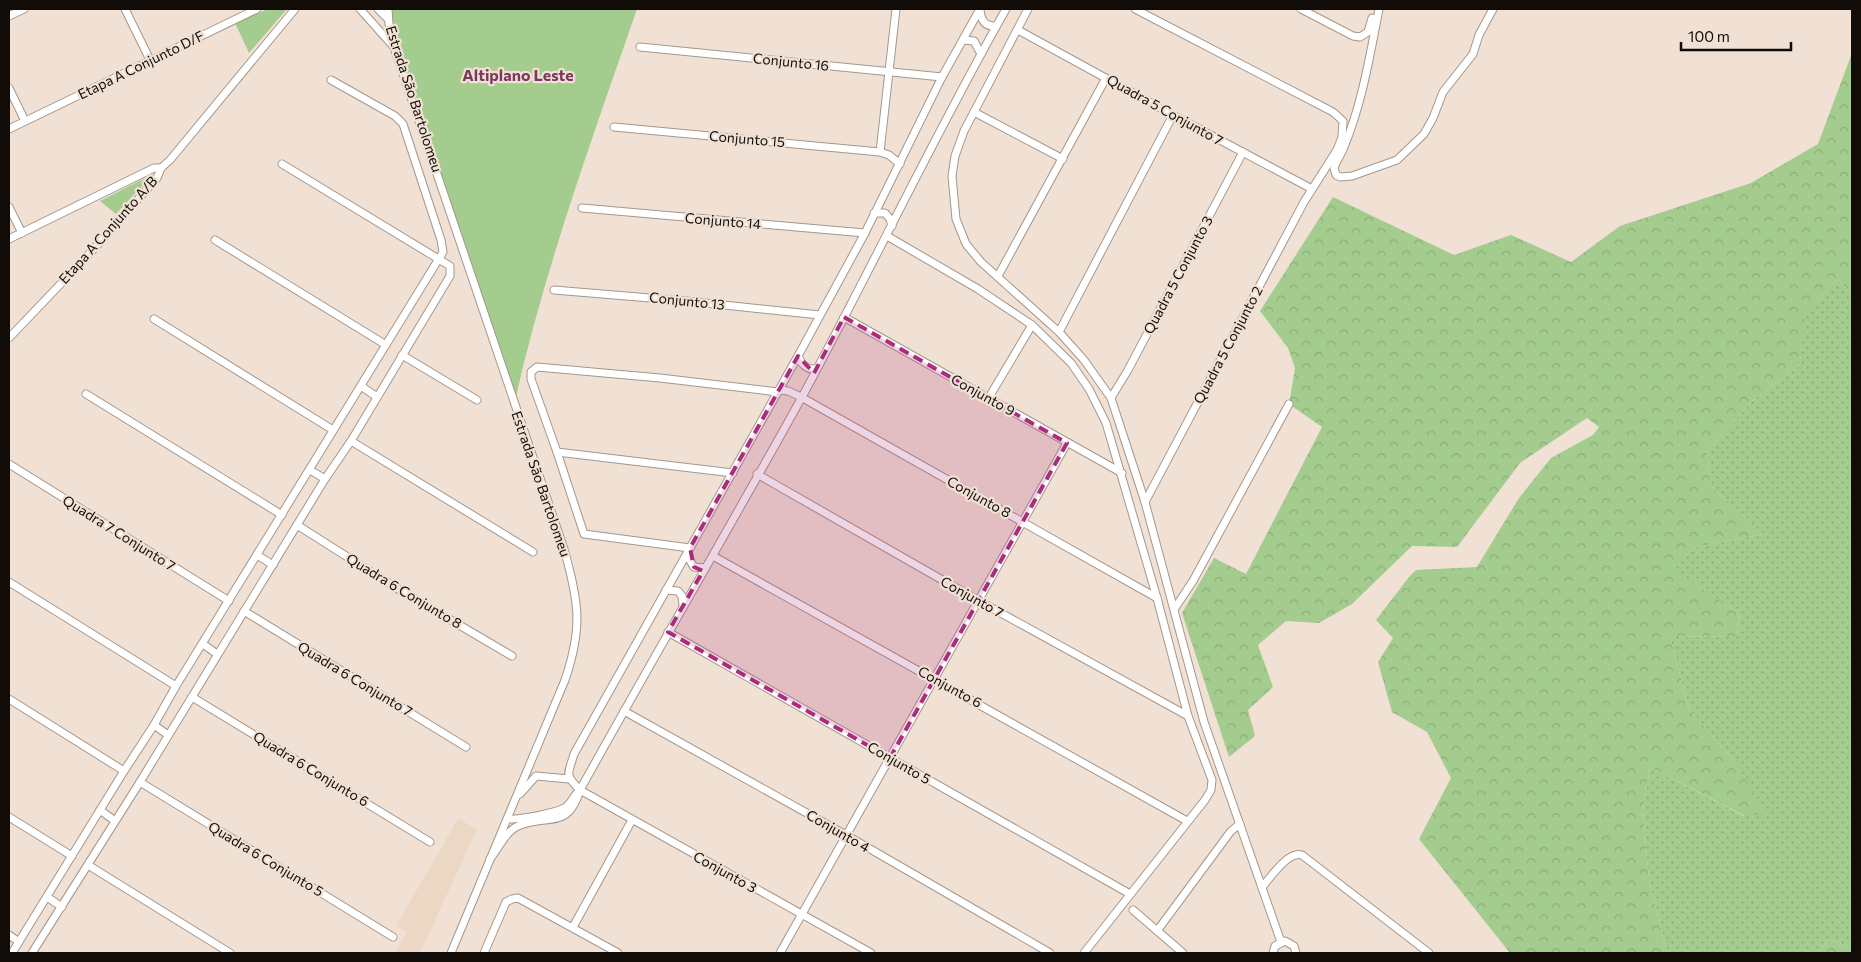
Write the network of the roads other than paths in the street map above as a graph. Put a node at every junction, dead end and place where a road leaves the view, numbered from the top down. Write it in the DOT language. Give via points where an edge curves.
graph roads {
  1 [pos="24,9"];
  2 [pos="125,9"];
  3 [pos="257,9"];
  4 [pos="295,9"];
  5 [pos="360,9"];
  6 [pos="378,9"];
  7 [pos="388,9"];
  8 [pos="896,9"];
  9 [pos="980,9"];
  10 [pos="1006,9"];
  11 [pos="1028,9"];
  12 [pos="1135,9"];
  13 [pos="1301,9"];
  14 [pos="1374,9"];
  15 [pos="1379,9"];
  16 [pos="1493,9"];
  17 [pos="9,16"];
  18 [pos="388,21"];
  19 [pos="996,26"];
  20 [pos="377,28"];
  21 [pos="1018,30"];
  22 [pos="964,40"];
  23 [pos="394,47"];
  24 [pos="640,47"];
  25 [pos="981,54"];
  26 [pos="150,60"];
  27 [pos="888,72"];
  28 [pos="942,77"];
  29 [pos="1106,78"];
  30 [pos="331,80"];
  31 [pos="9,88"];
  32 [pos="974,112"];
  33 [pos="1173,115"];
  34 [pos="25,121"];
  35 [pos="614,127"];
  36 [pos="9,129"];
  37 [pos="880,152"];
  38 [pos="1243,152"];
  39 [pos="1063,159"];
  40 [pos="282,164"];
  41 [pos="900,164"];
  42 [pos="161,168"];
  43 [pos="1312,189"];
  44 [pos="9,207"];
  45 [pos="582,208"];
  46 [pos="874,213"];
  47 [pos="892,226"];
  48 [pos="22,233"];
  49 [pos="865,233"];
  50 [pos="887,236"];
  51 [pos="9,239"];
  52 [pos="215,240"];
  53 [pos="439,259"];
  54 [pos="998,276"];
  55 [pos="554,290"];
  56 [pos="820,315"];
  57 [pos="844,318"];
  58 [pos="154,319"];
  59 [pos="1032,325"];
  60 [pos="1059,332"];
  61 [pos="9,338"];
  62 [pos="386,345"];
  63 [pos="402,355"];
  64 [pos="798,356"];
  65 [pos="816,369"];
  66 [pos="361,386"];
  67 [pos="779,391"];
  68 [pos="86,394"];
  69 [pos="377,397"];
  70 [pos="801,398"];
  71 [pos="1111,398"];
  72 [pos="988,399"];
  73 [pos="477,400"];
  74 [pos="1289,404"];
  75 [pos="333,430"];
  76 [pos="351,441"];
  77 [pos="1067,443"];
  78 [pos="557,452"];
  79 [pos="9,464"];
  80 [pos="310,470"];
  81 [pos="733,473"];
  82 [pos="1122,473"];
  83 [pos="757,474"];
  84 [pos="325,479"];
  85 [pos="1145,502"];
  86 [pos="282,515"];
  87 [pos="1023,522"];
  88 [pos="297,525"];
  89 [pos="689,550"];
  90 [pos="533,552"];
  91 [pos="258,555"];
  92 [pos="713,556"];
  93 [pos="273,565"];
  94 [pos="705,568"];
  95 [pos="9,582"];
  96 [pos="666,590"];
  97 [pos="1157,598"];
  98 [pos="229,601"];
  99 [pos="979,601"];
  100 [pos="683,605"];
  101 [pos="1175,608"];
  102 [pos="244,611"];
  103 [pos="668,632"];
  104 [pos="202,644"];
  105 [pos="218,654"];
  106 [pos="512,656"];
  107 [pos="935,679"];
  108 [pos="176,686"];
  109 [pos="192,697"];
  110 [pos="9,699"];
  111 [pos="624,711"];
  112 [pos="1188,716"];
  113 [pos="154,725"];
  114 [pos="168,735"];
  115 [pos="466,747"];
  116 [pos="890,758"];
  117 [pos="528,770"];
  118 [pos="124,771"];
  119 [pos="568,777"];
  120 [pos="140,782"];
  121 [pos="580,790"];
  122 [pos="515,800"];
  123 [pos="100,810"];
  124 [pos="9,817"];
  125 [pos="507,819"];
  126 [pos="632,820"];
  127 [pos="115,821"];
  128 [pos="1187,821"];
  129 [pos="1240,824"];
  130 [pos="846,835"];
  131 [pos="430,842"];
  132 [pos="72,856"];
  133 [pos="490,859"];
  134 [pos="88,865"];
  135 [pos="1262,888"];
  136 [pos="1130,894"];
  137 [pos="46,897"];
  138 [pos="62,907"];
  139 [pos="1133,910"];
  140 [pos="801,915"];
  141 [pos="573,927"];
  142 [pos="1157,931"];
  143 [pos="9,935"];
  144 [pos="393,936"];
  145 [pos="19,942"];
  146 [pos="1281,942"];
  147 [pos="36,952"];
  148 [pos="12,953"];
  149 [pos="230,953"];
  150 [pos="452,953"];
  151 [pos="484,953"];
  152 [pos="618,953"];
  153 [pos="780,953"];
  154 [pos="871,953"];
  155 [pos="1050,953"];
  156 [pos="1084,953"];
  157 [pos="1182,953"];
  158 [pos="1273,953"];
  159 [pos="1297,953"];
  160 [pos="1429,953"];
  1 -- 17 [label="street"];
  2 -- 26 [label="street"];
  3 -- 26 [label="street, Etapa A Conjunto D/F"];
  4 -- 42 [label="street"];
  5 -- 20 [label="street"];
  6 -- 18 [label="street"];
  7 -- 18 [label="street, Estrada São Bartolomeu"];
  8 -- 27 [label="street"];
  9 -- 19 [label="street" via="982,20"];
  9 -- 22 [label="street"];
  10 -- 19 [label="street"];
  11 -- 21 [label="street"];
  12 -- 43 [label="street, Quadra 5 Conjunto 2" via="1333,112 1342,121 1342,137 1337,150"];
  13 -- 14 [label="street" via="1360,37 1368,32"];
  15 -- 16 [label="street" via="1352,124 1334,168 1340,177 1364,173 1397,160 1424,134 1443,92 1472,54"];
  18 -- 20 [label="street"];
  18 -- 23 [label="street, Estrada São Bartolomeu"];
  19 -- 25 [label="street"];
  20 -- 23 [label="street"];
  21 -- 29 [label="street, Quadra 5 Conjunto 7"];
  21 -- 32 [label="street"];
  22 -- 25 [label="street" via="974,41"];
  22 -- 28 [label="street"];
  23 -- 117 [label="street, Estrada São Bartolomeu" via="575,588 578,619 571,664"];
  24 -- 27 [label="street, Conjunto 16"];
  25 -- 47 [label="street"];
  26 -- 34 [label="street, Etapa A Conjunto D/F"];
  27 -- 28 [label="street, Conjunto 16"];
  27 -- 37 [label="street"];
  28 -- 41 [label="street"];
  29 -- 33 [label="street, Quadra 5 Conjunto 7"];
  29 -- 39 [label="street"];
  30 -- 53 [label="street" via="395,116 403,124 441,240"];
  31 -- 34 [label="street"];
  32 -- 39 [label="street"];
  32 -- 54 [label="street" via="955,156 952,176 956,219 966,244 980,262"];
  33 -- 38 [label="street, Quadra 5 Conjunto 7"];
  33 -- 60 [label="street"];
  34 -- 36 [label="street, Etapa A Conjunto D/F"];
  35 -- 37 [label="street, Conjunto 15"];
  37 -- 41 [label="street"];
  38 -- 43 [label="street, Quadra 5 Conjunto 7"];
  38 -- 71 [label="street, Quadra 5 Conjunto 3"];
  39 -- 54 [label="street"];
  40 -- 53 [label="street"];
  41 -- 46 [label="street"];
  42 -- 48 [label="street, Etapa A Conjunto A/B" via="154,168"];
  42 -- 61 [label="street, Etapa A Conjunto A/B" via="157,178 92,251"];
  43 -- 85 [label="street, Quadra 5 Conjunto 2"];
  44 -- 48 [label="street"];
  45 -- 49 [label="street, Conjunto 14"];
  46 -- 47 [label="street" via="885,213"];
  46 -- 49 [label="street"];
  47 -- 50 [label="street"];
  48 -- 51 [label="street, Etapa A Conjunto A/B"];
  49 -- 56 [label="street"];
  50 -- 57 [label="street"];
  50 -- 59 [label="street"];
  52 -- 62 [label="street"];
  53 -- 62 [label="street"];
  53 -- 63 [label="street" via="450,266 450,276"];
  54 -- 60 [label="street"];
  55 -- 56 [label="street, Conjunto 13"];
  56 -- 64 [label="street"];
  57 -- 65 [label="street"];
  57 -- 72 [label="street, Conjunto 9"];
  58 -- 75 [label="street"];
  59 -- 72 [label="street"];
  59 -- 82 [label="street" via="1071,363 1089,389 1106,423"];
  60 -- 71 [label="street"];
  62 -- 66 [label="street"];
  63 -- 69 [label="street"];
  63 -- 73 [label="street"];
  64 -- 65 [label="street" via="806,367"];
  64 -- 67 [label="street"];
  65 -- 70 [label="street"];
  66 -- 69 [label="street"];
  66 -- 75 [label="street"];
  67 -- 70 [label="street, Conjunto 8" via="788,391"];
  67 -- 78 [label="street, Conjunto 8" via="537,367 531,372 531,379"];
  67 -- 81 [label="street"];
  68 -- 86 [label="street"];
  69 -- 76 [label="street"];
  70 -- 83 [label="street"];
  70 -- 87 [label="street, Conjunto 8"];
  71 -- 85 [label="street"];
  72 -- 77 [label="street, Conjunto 9"];
  74 -- 101 [label="street" via="1193,581"];
  75 -- 80 [label="street"];
  76 -- 84 [label="street"];
  76 -- 90 [label="street"];
  77 -- 82 [label="street, Conjunto 9"];
  77 -- 87 [label="street"];
  78 -- 81 [label="street"];
  78 -- 89 [label="street" via="584,534"];
  79 -- 98 [label="street, Quadra 7 Conjunto 7"];
  80 -- 84 [label="street"];
  80 -- 86 [label="street"];
  81 -- 89 [label="street"];
  82 -- 97 [label="street"];
  83 -- 92 [label="street"];
  83 -- 99 [label="street, Conjunto 7"];
  84 -- 88 [label="street"];
  85 -- 101 [label="street"];
  86 -- 91 [label="street"];
  87 -- 97 [label="street, Conjunto 8"];
  87 -- 99 [label="street"];
  88 -- 93 [label="street"];
  88 -- 106 [label="street, Quadra 6 Conjunto 8"];
  89 -- 94 [label="street" via="689,559 694,567"];
  89 -- 96 [label="street"];
  91 -- 93 [label="street"];
  91 -- 98 [label="street"];
  92 -- 94 [label="street"];
  92 -- 107 [label="street, Conjunto 6"];
  93 -- 102 [label="street"];
  94 -- 100 [label="street"];
  95 -- 108 [label="street"];
  96 -- 100 [label="street" via="678,591"];
  96 -- 119 [label="street" via="574,754"];
  97 -- 112 [label="street"];
  98 -- 104 [label="street"];
  99 -- 107 [label="street"];
  99 -- 112 [label="street, Conjunto 7"];
  100 -- 103 [label="street"];
  101 -- 129 [label="street" via="1204,722"];
  102 -- 105 [label="street"];
  102 -- 115 [label="street, Quadra 6 Conjunto 7"];
  103 -- 111 [label="street"];
  103 -- 116 [label="street, Conjunto 5"];
  104 -- 105 [label="street"];
  104 -- 108 [label="street"];
  105 -- 109 [label="street"];
  107 -- 116 [label="street"];
  107 -- 128 [label="street, Conjunto 6"];
  108 -- 113 [label="street"];
  109 -- 114 [label="street"];
  109 -- 131 [label="street, Quadra 6 Conjunto 6"];
  110 -- 118 [label="street"];
  111 -- 121 [label="street"];
  111 -- 130 [label="street, Conjunto 4"];
  112 -- 128 [label="street" via="1212,785 1205,800"];
  113 -- 114 [label="street"];
  113 -- 118 [label="street"];
  114 -- 120 [label="street"];
  116 -- 130 [label="street"];
  116 -- 136 [label="street, Conjunto 5"];
  117 -- 119 [label="street"];
  117 -- 122 [label="street, Estrada São Bartolomeu"];
  118 -- 123 [label="street"];
  119 -- 121 [label="street, Conjunto 3"];
  119 -- 122 [label="street" via="536,776"];
  120 -- 127 [label="street"];
  120 -- 144 [label="street, Quadra 6 Conjunto 5"];
  121 -- 125 [label="street" via="561,810"];
  121 -- 126 [label="street, Conjunto 3"];
  121 -- 133 [label="street" via="569,814 518,826"];
  122 -- 125 [label="street, Estrada São Bartolomeu"];
  123 -- 127 [label="street"];
  123 -- 132 [label="street"];
  124 -- 132 [label="street"];
  125 -- 133 [label="street, Estrada São Bartolomeu"];
  126 -- 140 [label="street, Conjunto 3"];
  126 -- 141 [label="street"];
  127 -- 134 [label="street"];
  128 -- 136 [label="street"];
  129 -- 135 [label="street"];
  129 -- 142 [label="street" via="1231,831"];
  130 -- 140 [label="street"];
  130 -- 155 [label="street, Conjunto 4"];
  132 -- 137 [label="street"];
  133 -- 150 [label="street, Estrada São Bartolomeu"];
  134 -- 138 [label="street"];
  134 -- 149 [label="street"];
  135 -- 146 [label="street"];
  135 -- 160 [label="street" via="1290,856 1302,855"];
  136 -- 156 [label="street"];
  137 -- 138 [label="street"];
  137 -- 145 [label="street"];
  138 -- 147 [label="street"];
  139 -- 142 [label="street"];
  140 -- 153 [label="street"];
  140 -- 154 [label="street, Conjunto 3"];
  141 -- 151 [label="street" via="521,899 512,899 506,902"];
  141 -- 152 [label="street"];
  142 -- 157 [label="street"];
  143 -- 145 [label="street"];
  145 -- 148 [label="street"];
  146 -- 158 [label="street"];
  146 -- 159 [label="street" via="1291,944"];
}
